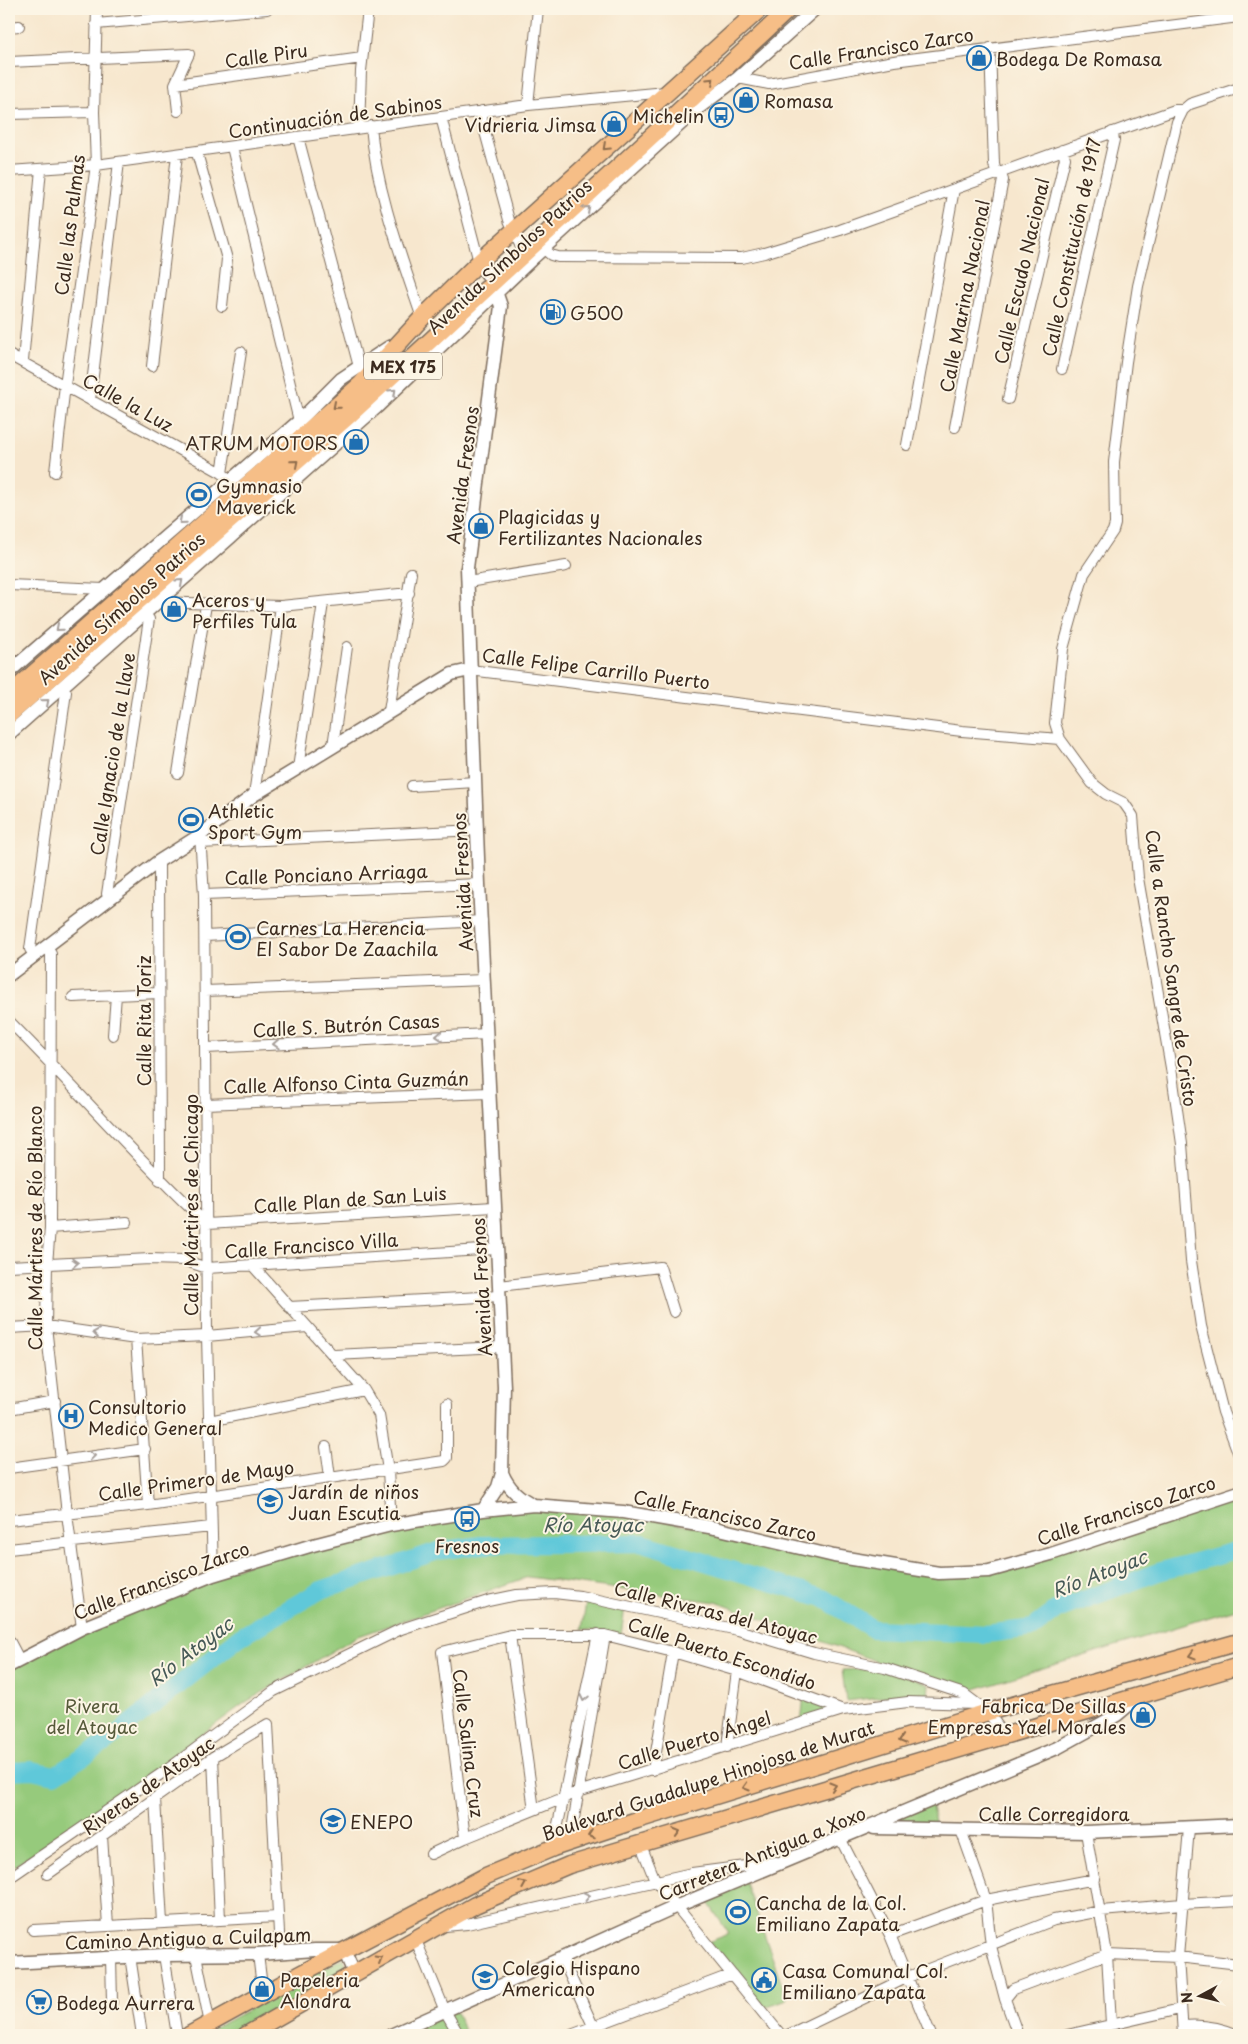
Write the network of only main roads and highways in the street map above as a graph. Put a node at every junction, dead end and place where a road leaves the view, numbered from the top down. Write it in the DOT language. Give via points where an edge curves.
graph roads {
  1 [pos="760,9"];
  2 [pos="789,9"];
  3 [pos="744,16"];
  4 [pos="376,407"];
  5 [pos="351,414"];
  6 [pos="9,695"];
  7 [pos="9,715"];
  8 [pos="1239,1642"];
  9 [pos="1239,1666"];
  10 [pos="189,2035"];
  11 [pos="246,2035"];
  1 -- 3 [label="main road, Avenida Símbolos Patrios / MEX 175"];
  5 -- 2 [label="main road, Avenida Símbolos Patrios / MEX 175, one-way" via="495,288 524,254"];
  3 -- 6 [label="main road, Avenida Símbolos Patrios / MEX 175, one-way" via="666,92 479,262 360,384"];
  4 -- 5 [label="main road"];
  7 -- 5 [label="main road, Avenida Símbolos Patrios / MEX 175, one-way"];
  8 -- 10 [label="main road, Boulevard Guadalupe Hinojosa de Murat, one-way" via="983,1708 570,1842 486,1876"];
  11 -- 9 [label="main road, one-way" via="476,1905 569,1865"];
}
